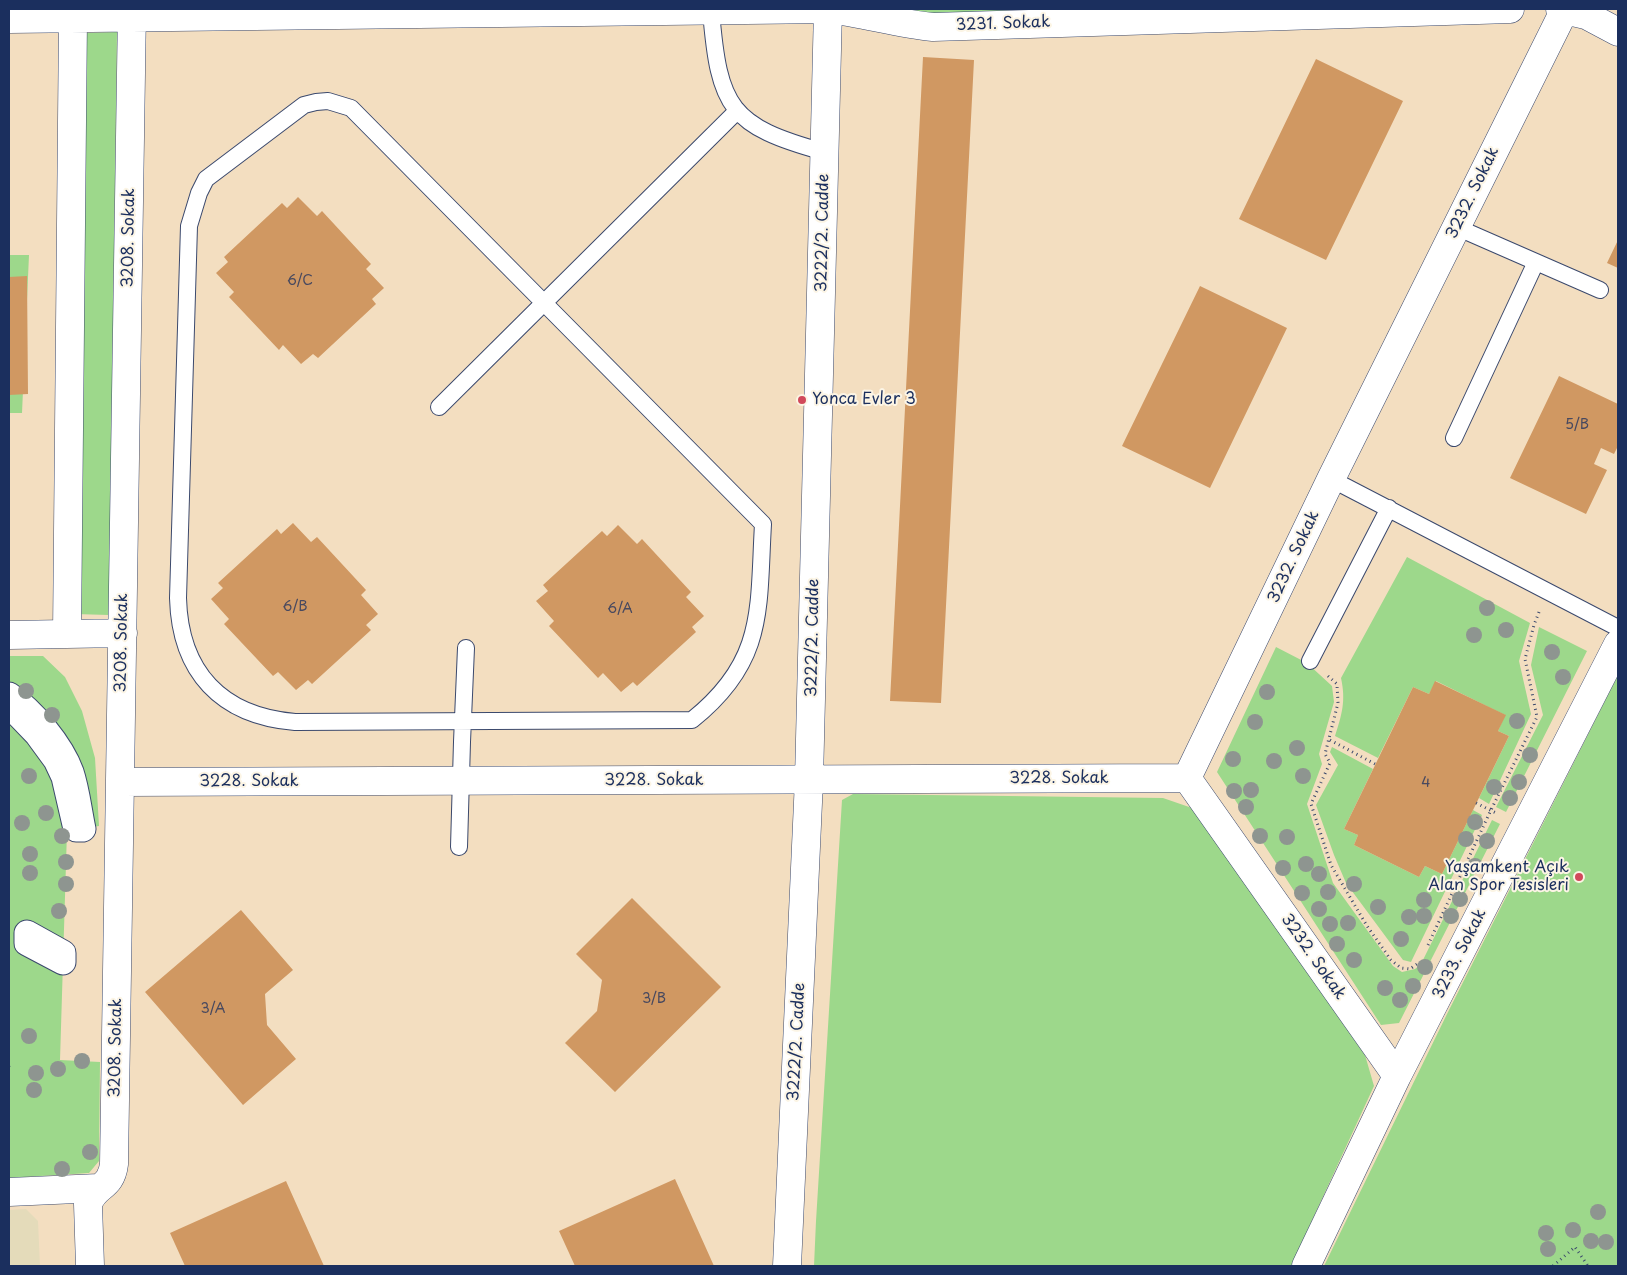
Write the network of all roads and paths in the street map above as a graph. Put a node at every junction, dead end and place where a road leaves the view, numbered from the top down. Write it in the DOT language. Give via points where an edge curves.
graph roads {
  1 [pos="828,9"];
  2 [pos="1510,9"];
  3 [pos="1560,9"];
  4 [pos="1565,9"];
  5 [pos="711,11"];
  6 [pos="132,13"];
  7 [pos="73,19"];
  8 [pos="9,20"];
  9 [pos="1618,32"];
  10 [pos="736,112"];
  11 [pos="824,152"];
  12 [pos="1456,227"];
  13 [pos="1536,262"];
  14 [pos="1600,290"];
  15 [pos="544,303"];
  16 [pos="439,407"];
  17 [pos="1454,438"];
  18 [pos="1331,479"];
  19 [pos="1389,508"];
  20 [pos="1549,592"];
  21 [pos="1618,628"];
  22 [pos="123,633"];
  23 [pos="67,634"];
  24 [pos="9,635"];
  25 [pos="1618,644"];
  26 [pos="466,648"];
  27 [pos="1310,661"];
  28 [pos="9,695"];
  29 [pos="9,704"];
  30 [pos="462,721"];
  31 [pos="1330,740"];
  32 [pos="1375,764"];
  33 [pos="1187,778"];
  34 [pos="809,780"];
  35 [pos="120,782"];
  36 [pos="460,782"];
  37 [pos="459,847"];
  38 [pos="1427,946"];
  39 [pos="1423,955"];
  40 [pos="1398,1076"];
  41 [pos="99,1188"];
  42 [pos="9,1192"];
  43 [pos="90,1266"];
  44 [pos="787,1266"];
  45 [pos="1306,1266"];
  46 [pos="1553,1266"];
  47 [pos="1588,1266"];
  1 -- 2 [label="street, 3231. Sokak" via="933,26"];
  1 -- 5 [label="street, 3231. Sokak"];
  1 -- 11 [label="street, 3222/2. Cadde"];
  3 -- 4 [label="street"];
  4 -- 9 [label="street" via="1586,15"];
  4 -- 12 [label="street, 3232. Sokak"];
  5 -- 6 [label="street, 3231. Sokak"];
  5 -- 10 [label="lane" via="717,67 724,91"];
  6 -- 7 [label="street, 3231. Sokak"];
  6 -- 22 [label="street, 3208. Sokak"];
  7 -- 8 [label="street, 3231. Sokak"];
  7 -- 23 [label="street"];
  10 -- 11 [label="lane" via="774,136"];
  10 -- 15 [label="lane"];
  11 -- 34 [label="street, 3222/2. Cadde"];
  12 -- 13 [label="lane"];
  12 -- 18 [label="street, 3232. Sokak"];
  13 -- 14 [label="lane"];
  13 -- 17 [label="lane"];
  15 -- 16 [label="lane"];
  15 -- 30 [label="lane" via="764,524 757,622 750,648 738,671 708,707 692,720"];
  15 -- 30 [label="lane" via="351,108 328,101 304,105 206,179 189,226 178,598 182,638 190,657 213,689 231,703 251,714 272,720"];
  18 -- 19 [label="lane"];
  18 -- 33 [label="street, 3232. Sokak"];
  19 -- 20 [label="lane"];
  19 -- 27 [label="lane"];
  20 -- 21 [label="lane"];
  20 -- 38 [label="path" via="1534,625 1526,659 1537,717"];
  22 -- 23 [label="street"];
  22 -- 35 [label="street, 3208. Sokak"];
  23 -- 24 [label="street"];
  25 -- 40 [label="street, 3233. Sokak"];
  26 -- 30 [label="lane"];
  27 -- 31 [label="path" via="1337,684 1338,703"];
  28 -- 29 [label="street" via="34,718 62,755 71,773 83,828 76,829 64,777 56,760"];
  30 -- 36 [label="lane"];
  31 -- 32 [label="path"];
  31 -- 39 [label="path" via="1325,754 1330,763 1311,804 1331,865 1391,960 1401,968 1410,969 1419,964"];
  33 -- 34 [label="street, 3228. Sokak"];
  33 -- 40 [label="street, 3232. Sokak"];
  34 -- 36 [label="street, 3228. Sokak"];
  34 -- 44 [label="street, 3222/2. Cadde"];
  35 -- 36 [label="street, 3228. Sokak"];
  35 -- 41 [label="street, 3208. Sokak" via="114,1164 109,1180"];
  36 -- 37 [label="lane"];
  40 -- 45 [label="street, 3233. Sokak"];
  41 -- 42 [label="street"];
  41 -- 43 [label="street, 3208. Sokak" via="91,1195 88,1204"];
  46 -- 47 [label="path" via="1574,1247"];
}
